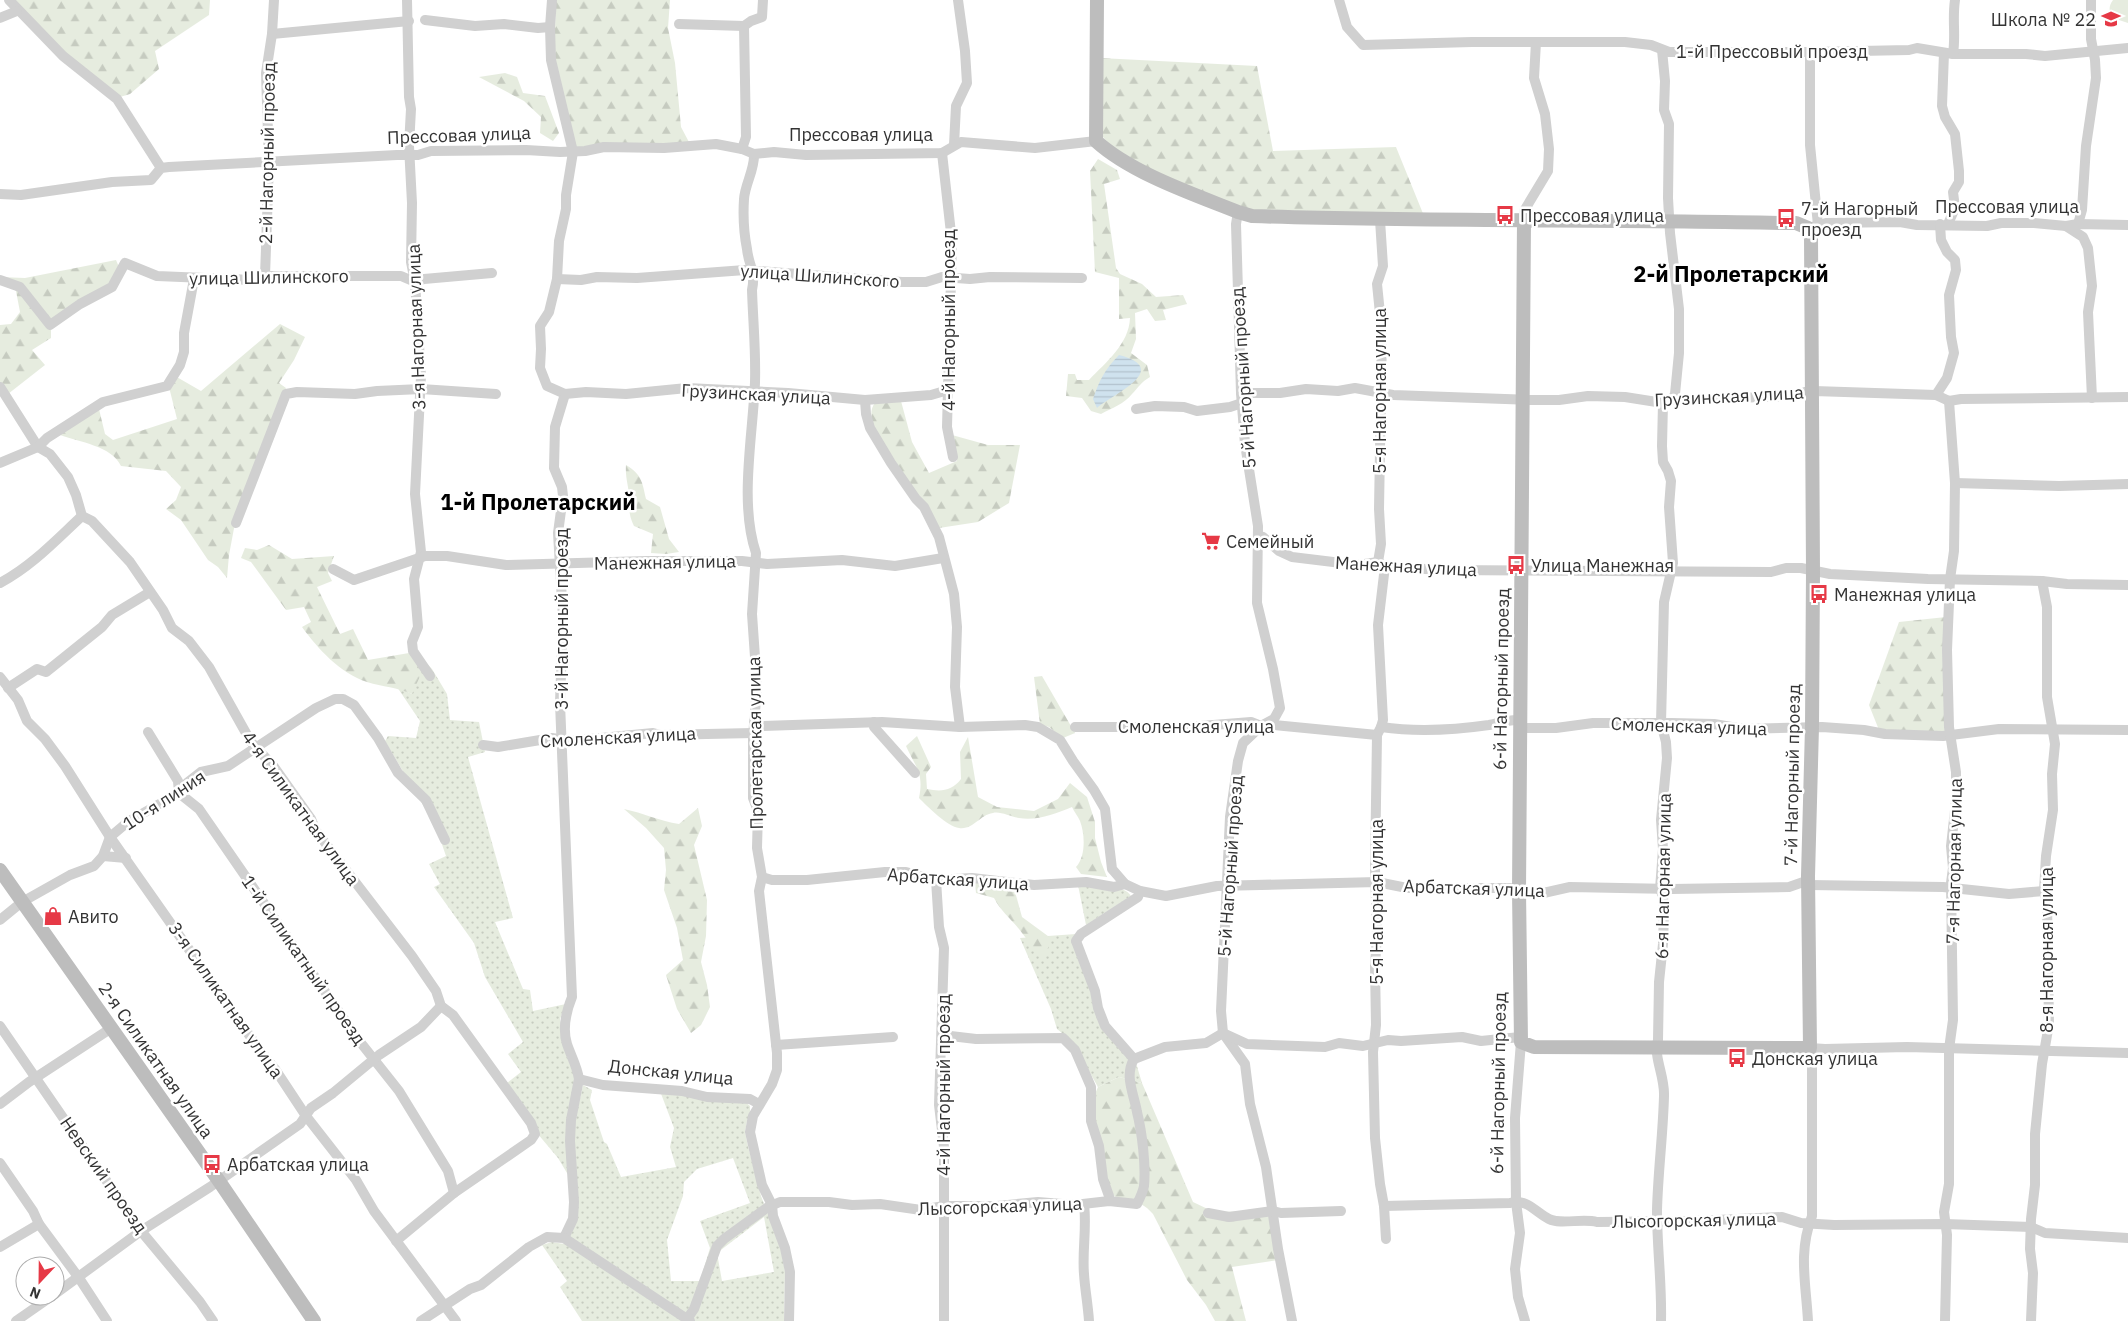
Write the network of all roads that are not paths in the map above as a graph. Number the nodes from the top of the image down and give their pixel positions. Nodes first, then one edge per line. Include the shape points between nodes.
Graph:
1 (9, 0) edge
2 (274, 0) edge
3 (407, 0) edge
4 (552, 0) edge
5 (763, 0) edge
6 (958, 0) edge
7 (1097, 0) edge
8 (1339, 0) edge
9 (1955, 0) edge
10 (2091, 0) edge
11 (17, 11) junction
12 (0, 18) edge
13 (425, 20) dead end
14 (408, 21) junction
15 (679, 24) dead end
16 (744, 26) junction
17 (550, 27) junction
18 (272, 34) junction
19 (1536, 42) junction
20 (2128, 48) edge
21 (1662, 50) junction
22 (2094, 50) junction
23 (1810, 52) junction
24 (1949, 53) junction
25 (1096, 141) junction
26 (954, 145) junction
27 (742, 149) junction
28 (573, 152) junction
29 (942, 153) junction
30 (754, 154) junction
31 (409, 156) junction
32 (269, 163) junction
33 (161, 168) junction
34 (0, 194) edge
35 (1238, 212) junction
36 (1380, 220) junction
37 (1669, 220) junction
38 (1524, 221) junction
39 (1944, 224) junction
40 (2078, 224) junction
41 (2128, 225) edge
42 (2066, 226) junction
43 (1813, 227) junction
44 (754, 271) junction
45 (492, 273) dead end
46 (265, 276) junction
47 (950, 277) junction
48 (1082, 278) dead end
49 (194, 279) junction
50 (557, 279) junction
51 (0, 280) edge
52 (415, 282) junction
53 (0, 387) edge
54 (421, 389) junction
55 (948, 390) junction
56 (1814, 391) junction
57 (754, 392) junction
58 (1380, 392) junction
59 (496, 394) dead end
60 (564, 394) junction
61 (1936, 395) junction
62 (2128, 397) edge
63 (1241, 398) junction
64 (2092, 398) junction
65 (1522, 399) junction
66 (865, 400) junction
67 (1949, 400) junction
68 (1667, 402) junction
69 (1136, 409) dead end
70 (38, 447) junction
71 (953, 457) dead end
72 (0, 463) edge
73 (1955, 483) junction
74 (2128, 484) edge
75 (82, 516) junction
76 (236, 523) dead end
77 (1258, 536) junction
78 (420, 558) junction
79 (943, 558) junction
80 (757, 562) junction
81 (560, 564) junction
82 (1382, 564) junction
83 (333, 569) dead end
84 (1813, 571) junction
85 (1521, 572) junction
86 (1671, 572) junction
87 (1950, 579) junction
88 (2042, 581) junction
89 (0, 583) edge
90 (2128, 585) edge
91 (150, 592) junction
92 (430, 676) dead end
93 (0, 677) edge
94 (8, 688) junction
95 (874, 722) junction
96 (1661, 723) junction
97 (1519, 724) junction
98 (1261, 726) junction
99 (960, 727) junction
100 (1075, 727) dead end
101 (1812, 727) junction
102 (753, 728) junction
103 (2053, 729) junction
104 (2128, 730) edge
105 (1379, 731) junction
106 (148, 732) dead end
107 (1950, 736) junction
108 (562, 740) junction
109 (483, 745) dead end
110 (256, 748) junction
111 (915, 773) dead end
112 (179, 793) junction
113 (110, 837) junction
114 (445, 840) dead end
115 (103, 856) junction
116 (126, 858) junction
117 (0, 870) edge
118 (762, 878) junction
119 (936, 880) junction
120 (1377, 882) junction
121 (1809, 883) junction
122 (1125, 884) junction
123 (1226, 887) junction
124 (1951, 888) junction
125 (1660, 889) junction
126 (1519, 891) junction
127 (2044, 891) junction
128 (1140, 892) junction
129 (22, 902) junction
130 (0, 920) edge
131 (441, 1006) junction
132 (0, 1026) edge
133 (110, 1029) junction
134 (1223, 1032) junction
135 (942, 1035) junction
136 (893, 1037) dead end
137 (1520, 1040) junction
138 (1375, 1044) junction
139 (776, 1045) junction
140 (1656, 1048) junction
141 (1810, 1048) junction
142 (1948, 1049) junction
143 (2044, 1052) junction
144 (2128, 1053) edge
145 (1134, 1059) junction
146 (374, 1060) junction
147 (35, 1078) junction
148 (579, 1079) junction
149 (0, 1104) edge
150 (759, 1104) junction
151 (306, 1116) junction
152 (0, 1163) edge
153 (219, 1181) junction
154 (454, 1193) junction
155 (1109, 1201) junction
156 (1516, 1202) junction
157 (1084, 1204) junction
158 (772, 1205) junction
159 (944, 1206) junction
160 (1384, 1206) junction
161 (1273, 1211) junction
162 (1341, 1211) dead end
163 (1208, 1213) dead end
164 (1657, 1221) junction
165 (39, 1224) junction
166 (1809, 1224) junction
167 (1945, 1224) junction
168 (2031, 1227) junction
169 (141, 1231) junction
170 (564, 1238) junction
171 (1386, 1238) dead end
172 (2128, 1238) edge
173 (396, 1241) junction
174 (0, 1247) edge
175 (79, 1278) junction
176 (65, 1288) edge
177 (38, 1306) edge
178 (445, 1306) junction
179 (688, 1320) edge
180 (16, 1321) edge
181 (107, 1321) edge
182 (213, 1321) edge
183 (314, 1321) edge
184 (421, 1321) edge
185 (456, 1321) edge
186 (789, 1321) edge
187 (944, 1321) edge
188 (1090, 1321) edge
189 (1292, 1321) edge
190 (1525, 1321) edge
191 (1661, 1321) edge
192 (1808, 1321) edge
193 (1945, 1321) edge
194 (2031, 1321) edge

1 - 11 street
2 - 18 street, 2-й Нагорный проезд
3 - 14 street, 3-я Нагорная улица
4 - 17 street
5 - 16 street via 762,17
6 - 26 street via 966,87 956,106
7 - 25 street
8 - 19 street, 1-й Прессовый проезд via 1347,27 1363,45
9 - 24 street via 1952,20 1956,32
10 - 22 street
11 - 12 street
11 - 33 street via 63,56 117,99
13 - 17 street via 475,26
14 - 18 street
14 - 31 street, 3-я Нагорная улица
15 - 16 street
16 - 27 street via 746,137
17 - 28 street via 551,60
18 - 32 street, 2-й Нагорный проезд via 266,73
19 - 21 street, 1-й Прессовый проезд via 1624,42
19 - 38 street, 6-й Нагорный проезд via 1534,78 1545,114 1548,171 1524,211
20 - 22 street, 1-й Прессовый проезд
21 - 23 street, 1-й Прессовый проезд
21 - 37 street, 6-я Нагорная улица via 1664,110 1669,124
22 - 24 street, 1-й Прессовый проезд via 2044,56
22 - 40 street via 2096,78
23 - 24 street, 1-й Прессовый проезд via 1917,48
23 - 43 street, 7-й Нагорный проезд
24 - 39 street via 1942,106 1955,134 1959,171 1953,192 1955,208
25 - 26 street, Прессовая улица via 1035,148 960,142
25 - 35 street, Прессовая улица via 1144,172
26 - 29 street, Прессовая улица
27 - 28 street, Прессовая улица via 716,144 664,148 604,147
27 - 30 street, Прессовая улица
28 - 31 street, Прессовая улица via 431,151
28 - 50 street via 559,241
29 - 30 street, Прессовая улица
29 - 47 street, 4-й Нагорный проезд via 952,242
30 - 44 street, Пролетарская улица via 744,199 747,250
31 - 32 street, Прессовая улица
31 - 52 street, 3-я Нагорная улица via 411,262
32 - 33 street, Прессовая улица
32 - 46 street, 2-й Нагорный проезд
33 - 34 street via 151,180 21,195
35 - 36 street, Прессовая улица via 1252,216
35 - 63 street, 5-й Нагорный проезд
36 - 38 street, Прессовая улица
36 - 58 street, 5-я Нагорная улица via 1383,266 1378,284 1382,333
37 - 38 street, Прессовая улица
37 - 43 street, Прессовая улица via 1796,223
37 - 68 street, 6-я Нагорная улица via 1679,309 1679,353 1675,394
38 - 65 street, 6-й Нагорный проезд
39 - 42 street, Прессовая улица via 1987,226 2034,222
39 - 43 street, Прессовая улица via 1826,223
39 - 61 street via 1941,240 1955,260 1956,270 1950,295 1954,353 1947,378
40 - 41 street, Прессовая улица
40 - 42 street, Прессовая улица
42 - 64 street via 2083,237 2088,248 2092,286 2088,312
43 - 56 street, 7-й Нагорный проезд
44 - 47 street, улица Шилинского via 902,282
44 - 50 street, улица Шилинского
44 - 57 street, Пролетарская улица
45 - 52 street, улица Шилинского
46 - 49 street, улица Шилинского via 253,280
46 - 52 street, улица Шилинского via 402,276
47 - 48 street, улица Шилинского
47 - 55 street, 4-й Нагорный проезд
49 - 51 street, улица Шилинского via 157,276 125,264 112,287 50,324 20,286
49 - 70 street via 184,332 184,352 180,365 166,386 103,402
50 - 60 street via 549,312 540,326 540,368 546,386
52 - 54 street, 3-я Нагорная улица
53 - 70 street
54 - 59 street
54 - 76 street via 355,394 286,394
54 - 78 street, 3-я Нагорная улица via 415,487
55 - 66 street, Грузинская улица via 931,395
55 - 71 street, 4-й Нагорный проезд via 947,427
56 - 61 street, Грузинская улица
56 - 68 street, Грузинская улица via 1796,396
56 - 84 street, 7-й Нагорный проезд
57 - 60 street, Грузинская улица via 687,388 626,394
57 - 66 street, Грузинская улица
57 - 80 street, Пролетарская улица via 748,499
58 - 63 street, Грузинская улица via 1355,388 1338,391 1306,389
58 - 65 street, Грузинская улица
58 - 82 street, 5-я Нагорная улица
60 - 81 street, 3-й Нагорный проезд via 555,427 554,468 563,496 558,533
61 - 67 street, Грузинская улица
62 - 64 street, Грузинская улица
63 - 69 street, Грузинская улица via 1230,407 1197,411 1155,406
63 - 77 street, 5-й Нагорный проезд
64 - 67 street, Грузинская улица
65 - 68 street, Грузинская улица via 1559,400 1588,396
65 - 85 street, 6-й Нагорный проезд
66 - 79 street via 870,428 928,513 939,537
67 - 73 street, 7-я Нагорная улица
68 - 86 street, 6-я Нагорная улица via 1663,462 1671,481
70 - 72 street
70 - 75 street via 50,454 68,477
73 - 74 street
73 - 87 street, 7-я Нагорная улица via 1954,551
75 - 89 street via 52,546
75 - 91 street, 4-я Силикатная улица via 92,521 130,562
77 - 82 street, Манежная улица via 1292,557 1358,565
77 - 98 street, 5-й Нагорный проезд via 1257,603 1280,708 1274,719
78 - 81 street, Манежная улица via 447,556 506,565
78 - 83 street, Манежная улица via 354,580
78 - 92 street, 3-я Нагорная улица via 414,580 418,628 412,642 413,651
79 - 80 street, Манежная улица via 895,566 842,560
79 - 99 street via 954,594 957,627 955,686
80 - 81 street, Манежная улица
80 - 102 street, Пролетарская улица via 752,614 756,686
81 - 108 street, 3-й Нагорный проезд via 564,617 560,703
82 - 85 street, Манежная улица via 1439,570
82 - 105 street, 5-я Нагорная улица via 1378,625 1382,680
84 - 86 street, Манежная улица via 1786,568 1772,572
84 - 87 street, Манежная улица
84 - 101 street, 7-й Нагорный проезд
85 - 86 street, Манежная улица
85 - 97 street, 6-й Нагорный проезд
86 - 96 street, 6-я Нагорная улица via 1664,602
87 - 88 street, Манежная улица
87 - 107 street, 7-я Нагорная улица via 1947,650
88 - 90 street, Манежная улица
88 - 103 street, 8-я Нагорная улица via 2047,607 2047,697
91 - 94 street via 112,615 102,628 46,672 37,669
91 - 110 street, 4-я Силикатная улица via 172,628 189,641 209,667
93 - 94 street, 3-я Силикатная улица
94 - 113 street, 3-я Силикатная улица via 18,700 27,721 65,766
95 - 99 street, Смоленская улица
95 - 102 street, Смоленская улица
95 - 111 street via 874,727
96 - 97 street, Смоленская улица via 1593,723 1556,728
96 - 101 street, Смоленская улица via 1714,724 1743,729
96 - 125 street, 6-я Нагорная улица via 1667,758 1661,820
97 - 105 street, Смоленская улица via 1512,720 1490,725
97 - 126 street, 6-й Нагорный проезд
98 - 100 street, Смоленская улица via 1251,722 1188,727
98 - 105 street, Смоленская улица
98 - 123 street, 5-й Нагорный проезд via 1243,743 1238,761 1232,794
99 - 122 street, Смоленская улица via 1025,725 1038,727 1060,740 1105,809 1112,869
101 - 107 street, Смоленская улица
101 - 121 street, 7-й Нагорный проезд
102 - 108 street, Смоленская улица
102 - 118 street, Пролетарская улица via 753,798 758,811
103 - 104 street, Смоленская улица
103 - 107 street, Смоленская улица via 1999,729
103 - 127 street, 8-я Нагорная улица via 2053,810
105 - 120 street, 5-я Нагорная улица
106 - 112 street via 178,781
107 - 124 street, 7-я Нагорная улица via 1956,772
108 - 109 street, Смоленская улица via 552,738 498,747
108 - 148 street, 3-й Нагорный проезд via 572,997 564,1019 566,1042
110 - 112 street, 10-я линия via 228,766 201,772
110 - 114 street, 10-я линия via 316,708 335,699 343,699 354,705 398,773 426,800
110 - 131 street, 4-я Силикатная улица via 274,767 316,831 412,956 436,991
112 - 113 street, 10-я линия via 129,821
112 - 146 street, 1-й Силикатный проезд via 199,809
113 - 115 street, 10-я линия
113 - 116 street, 3-я Силикатная улица
115 - 116 street
115 - 129 street via 94,866 70,875
116 - 151 street, 3-я Силикатная улица
117 - 129 street, 2-я Силикатная улица
118 - 119 street, Арбатская улица via 807,880 906,872
118 - 139 street, Пролетарская улица via 759,891
119 - 122 street, Арбатская улица via 972,878 1034,885 1086,882 1114,887
119 - 135 street, 4-й Нагорный проезд via 939,927 944,948
120 - 123 street, Арбатская улица
120 - 126 street, Арбатская улица via 1407,888 1496,887
120 - 138 street, 5-я Нагорная улица
121 - 124 street, Арбатская улица
121 - 125 street, Арбатская улица via 1803,880 1789,887
121 - 141 street, 7-й Нагорный проезд
122 - 128 street, Арбатская улица
123 - 128 street, Арбатская улица via 1166,896
123 - 134 street, 5-й Нагорный проезд
124 - 127 street, Арбатская улица via 2009,894
124 - 142 street, 7-я Нагорная улица via 1953,1020
125 - 126 street, Арбатская улица via 1570,887 1538,894
125 - 140 street, 6-я Нагорная улица via 1664,936
126 - 137 street, 6-й Нагорный проезд
127 - 143 street, 8-я Нагорная улица via 2047,902 2050,1024
128 - 145 street via 1081,934 1076,942 1105,1026
129 - 130 street
129 - 133 street, 2-я Силикатная улица
131 - 146 street via 421,1027
131 - 154 street, 4-я Силикатная улица via 453,1015 498,1076 531,1123 535,1134
132 - 147 street, Невский проезд
133 - 147 street
133 - 153 street, 2-я Силикатная улица
134 - 138 street via 1247,1044 1325,1047 1340,1043
134 - 145 street via 1206,1043 1165,1048
134 - 161 street via 1245,1064 1250,1104
135 - 155 street via 976,1039 1063,1038 1075,1050 1091,1088 1091,1121
135 - 159 street, 4-й Нагорный проезд via 939,1105 944,1148
136 - 139 street
137 - 138 street via 1481,1041 1462,1037 1388,1040
137 - 140 street via 1534,1047
137 - 156 street, 6-й Нагорный проезд via 1515,1118
138 - 160 street, 5-я Нагорная улица via 1375,1138
139 - 150 street, Пролетарская улица via 777,1070
140 - 141 street
140 - 164 street, 6-я Нагорная улица via 1665,1094
141 - 142 street
141 - 166 street, 7-й Нагорный проезд via 1812,1216
142 - 143 street
142 - 167 street, 7-я Нагорная улица via 1949,1184
143 - 144 street
143 - 168 street, 8-я Нагорная улица via 2035,1134 2036,1185
145 - 155 street, Лысогорская улица via 1129,1080 1138,1113 1144,1187 1137,1204
146 - 151 street via 311,1108
146 - 154 street, 1-й Силикатный проезд via 399,1091 424,1131 448,1171
147 - 149 street
147 - 169 street, Невский проезд
148 - 150 street, Донская улица via 603,1085 682,1091 707,1097 750,1098
148 - 170 street via 571,1120 573,1218
150 - 158 street, Пролетарская улица via 750,1132 762,1185
151 - 153 street via 300,1124
151 - 173 street, 3-я Силикатная улица via 356,1180
152 - 165 street
153 - 169 street
153 - 183 street, 2-я Силикатная улица
154 - 173 street
155 - 157 street, Лысогорская улица
156 - 160 street, Лысогорская улица
156 - 164 street, Лысогорская улица via 1526,1203 1550,1220
156 - 190 street, 6-й Нагорный проезд via 1520,1223 1516,1284
157 - 159 street, Лысогорская улица via 1038,1202
157 - 188 street via 1084,1275
158 - 159 street, Лысогорская улица via 780,1202 829,1202 921,1210
158 - 179 street, Лысогорская улица via 717,1246
158 - 186 street, Пролетарская улица via 790,1272
159 - 187 street, 4-й Нагорный проезд
160 - 171 street, 5-я Нагорная улица
161 - 162 street via 1281,1214
161 - 163 street via 1229,1217
161 - 189 street
164 - 166 street, Лысогорская улица via 1782,1217
164 - 191 street, 6-я Нагорная улица
165 - 174 street
165 - 175 street
166 - 167 street, Лысогорская улица
166 - 192 street, 7-й Нагорный проезд via 1803,1255
167 - 168 street, Лысогорская улица
167 - 193 street, 7-я Нагорная улица via 1948,1235
168 - 172 street, Лысогорская улица via 2045,1232
168 - 194 street, 8-я Нагорная улица
169 - 175 street
169 - 182 street, Невский проезд
170 - 178 street via 547,1237 529,1247 481,1284
170 - 179 street
173 - 178 street, 3-я Силикатная улица
175 - 176 street
175 - 181 street
177 - 180 street
178 - 184 street
178 - 185 street, 3-я Силикатная улица

